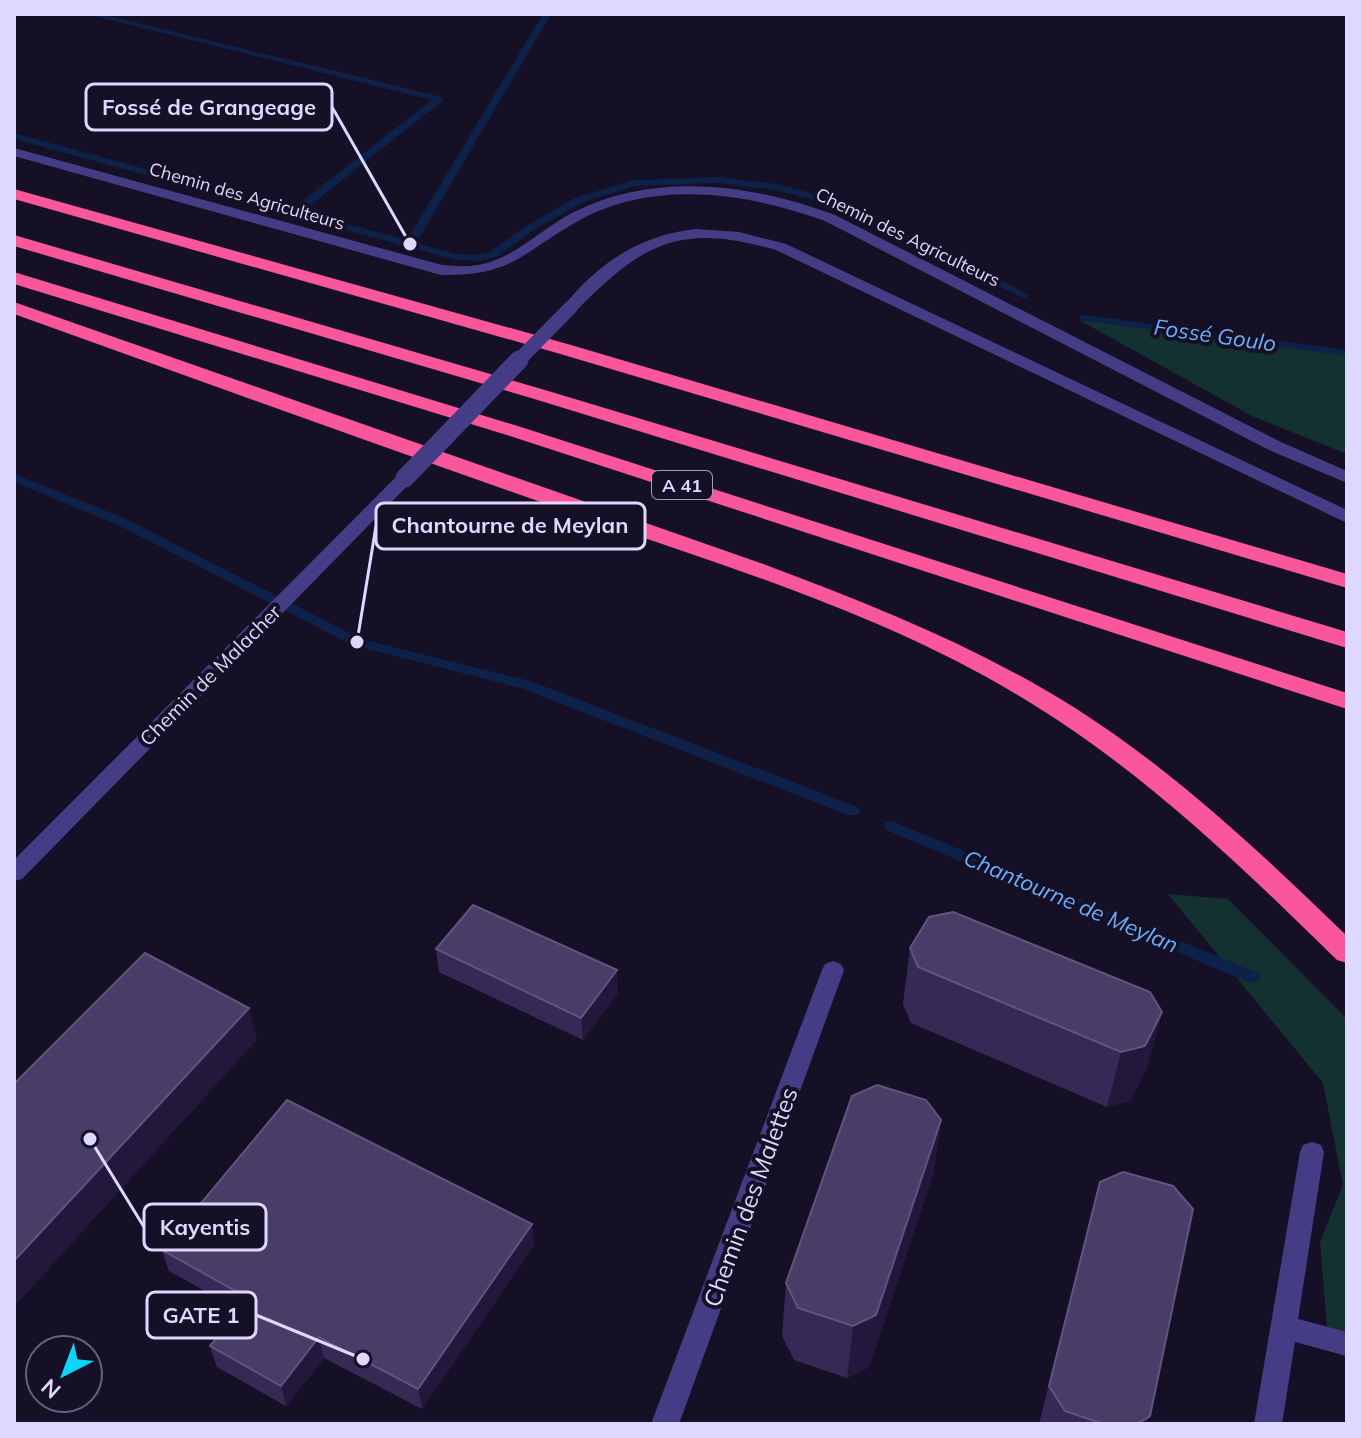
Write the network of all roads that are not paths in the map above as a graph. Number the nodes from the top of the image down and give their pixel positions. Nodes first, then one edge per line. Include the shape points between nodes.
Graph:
1 (14, 152) edge
2 (14, 194) edge
3 (14, 240) edge
4 (14, 278) edge
5 (14, 308) edge
6 (1347, 478) edge
7 (1347, 517) edge
8 (1347, 581) edge
9 (1347, 640) edge
10 (1347, 701) edge
11 (14, 873) edge
12 (1347, 953) edge
13 (833, 970) dead end
14 (1312, 1152) dead end
15 (1284, 1327) junction
16 (1347, 1344) edge
17 (665, 1424) edge
18 (1268, 1424) edge

1 - 6 street, Chemin des Agriculteurs via 441,270 481,270 503,262 559,226 629,198 706,191 780,200 830,218
2 - 8 highway via 564,349
3 - 9 highway, A 41
4 - 10 highway, A 41 via 517,432
5 - 12 highway via 777,577 942,648 1040,698 1117,749 1249,859
7 - 11 street, Chemin de Malacher, bridge via 781,247 701,232 645,247 617,261
13 - 17 street, Chemin des Malettes
14 - 15 street
15 - 16 street
15 - 18 street

